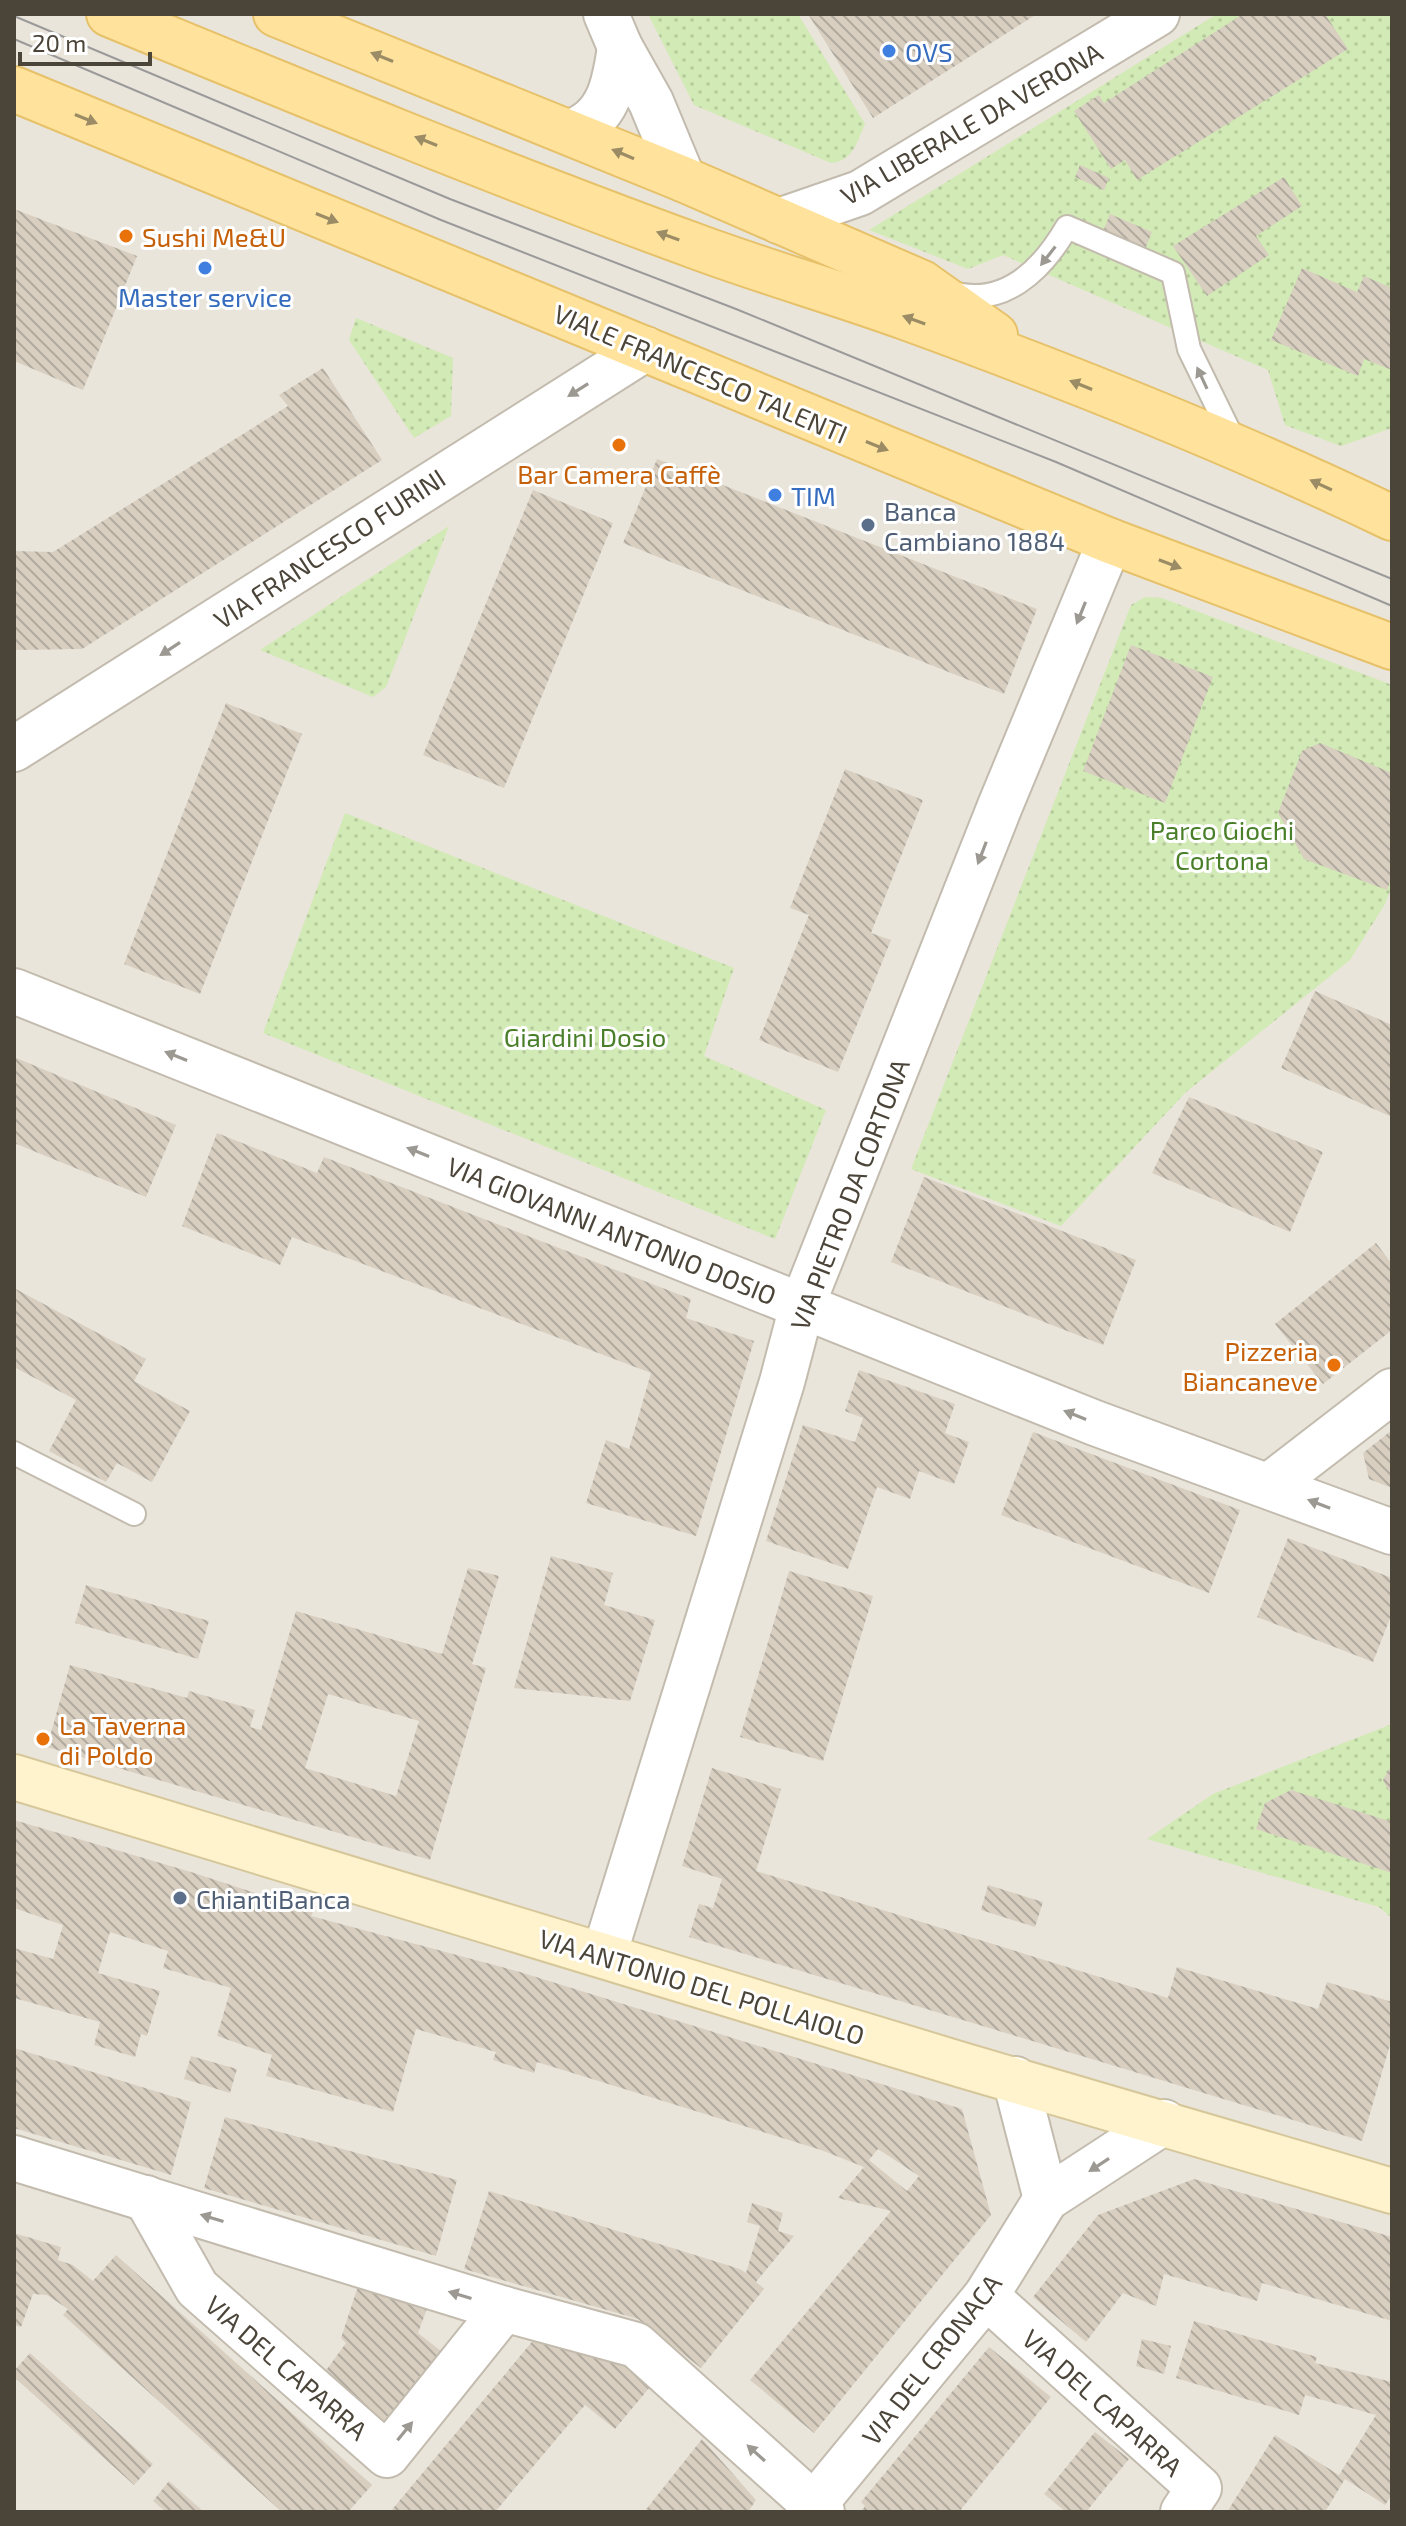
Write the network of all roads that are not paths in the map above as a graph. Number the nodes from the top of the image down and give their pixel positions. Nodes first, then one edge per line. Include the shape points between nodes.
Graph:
1 (109, 14) edge
2 (276, 14) edge
3 (1157, 14) edge
4 (613, 30) edge
5 (14, 89) edge
6 (570, 132) junction
7 (683, 179) junction
8 (779, 221) junction
9 (922, 283) junction
10 (645, 349) junction
11 (1039, 368) junction
12 (1237, 447) junction
13 (1390, 512) edge
14 (1110, 541) junction
15 (1392, 647) edge
16 (14, 749) edge
17 (14, 991) edge
18 (802, 1306) junction
19 (1392, 1391) edge
20 (14, 1453) edge
21 (1270, 1485) junction
22 (134, 1514) dead end
23 (1392, 1532) edge
24 (14, 1777) edge
25 (604, 1955) junction
26 (1015, 2079) junction
27 (1164, 2122) junction
28 (14, 2158) edge
29 (1392, 2191) edge
30 (146, 2198) junction
31 (1046, 2199) junction
32 (986, 2296) junction
33 (504, 2309) junction
34 (815, 2510) edge
35 (1183, 2512) edge

11 -> 1 main road via 617,217
6 -> 2 main road
3 - 8 street, VIA LIBERALE DA VERONA via 860,193
4 - 6 street via 610,97 593,120
4 - 7 street
5 -> 10 main road, VIALE FRANCESCO TALENTI
7 -> 6 main road
7 - 8 main road
8 - 9 main road
9 - 11 main road
12 -> 9 lane via 1189,349 1173,273 1067,227 1035,271 1002,291 969,297
10 -> 14 main road, VIALE FRANCESCO TALENTI
10 -> 16 street, VIA FRANCESCO FURINI
12 -> 11 main road
13 -> 12 main road
14 -> 15 main road, VIALE FRANCESCO TALENTI
14 -> 18 street, VIA PIETRO DA CORTONA
18 -> 17 street, VIA GIOVANNI ANTONIO DOSIO
21 -> 18 street, VIA GIOVANNI ANTONIO DOSIO via 1095,1423
18 - 25 street, VIA PIETRO DA CORTONA
19 - 21 street
20 - 22 lane
23 -> 21 street, VIA GIOVANNI ANTONIO DOSIO
24 - 25 street, VIA ANTONIO DEL POLLAIOLO
25 - 26 street, VIA ANTONIO DEL POLLAIOLO
26 - 27 street, VIA ANTONIO DEL POLLAIOLO
26 - 31 street
27 - 29 street, VIA ANTONIO DEL POLLAIOLO
27 -> 31 street, VIA DEL CRONACA
28 - 30 street
33 -> 30 street
30 -> 33 street, VIA DEL CAPARRA via 197,2288 387,2455
31 - 32 street, VIA DEL CRONACA
32 - 34 street, VIA DEL CRONACA
32 - 35 street, VIA DEL CAPARRA via 1199,2488
34 -> 33 street via 636,2345

